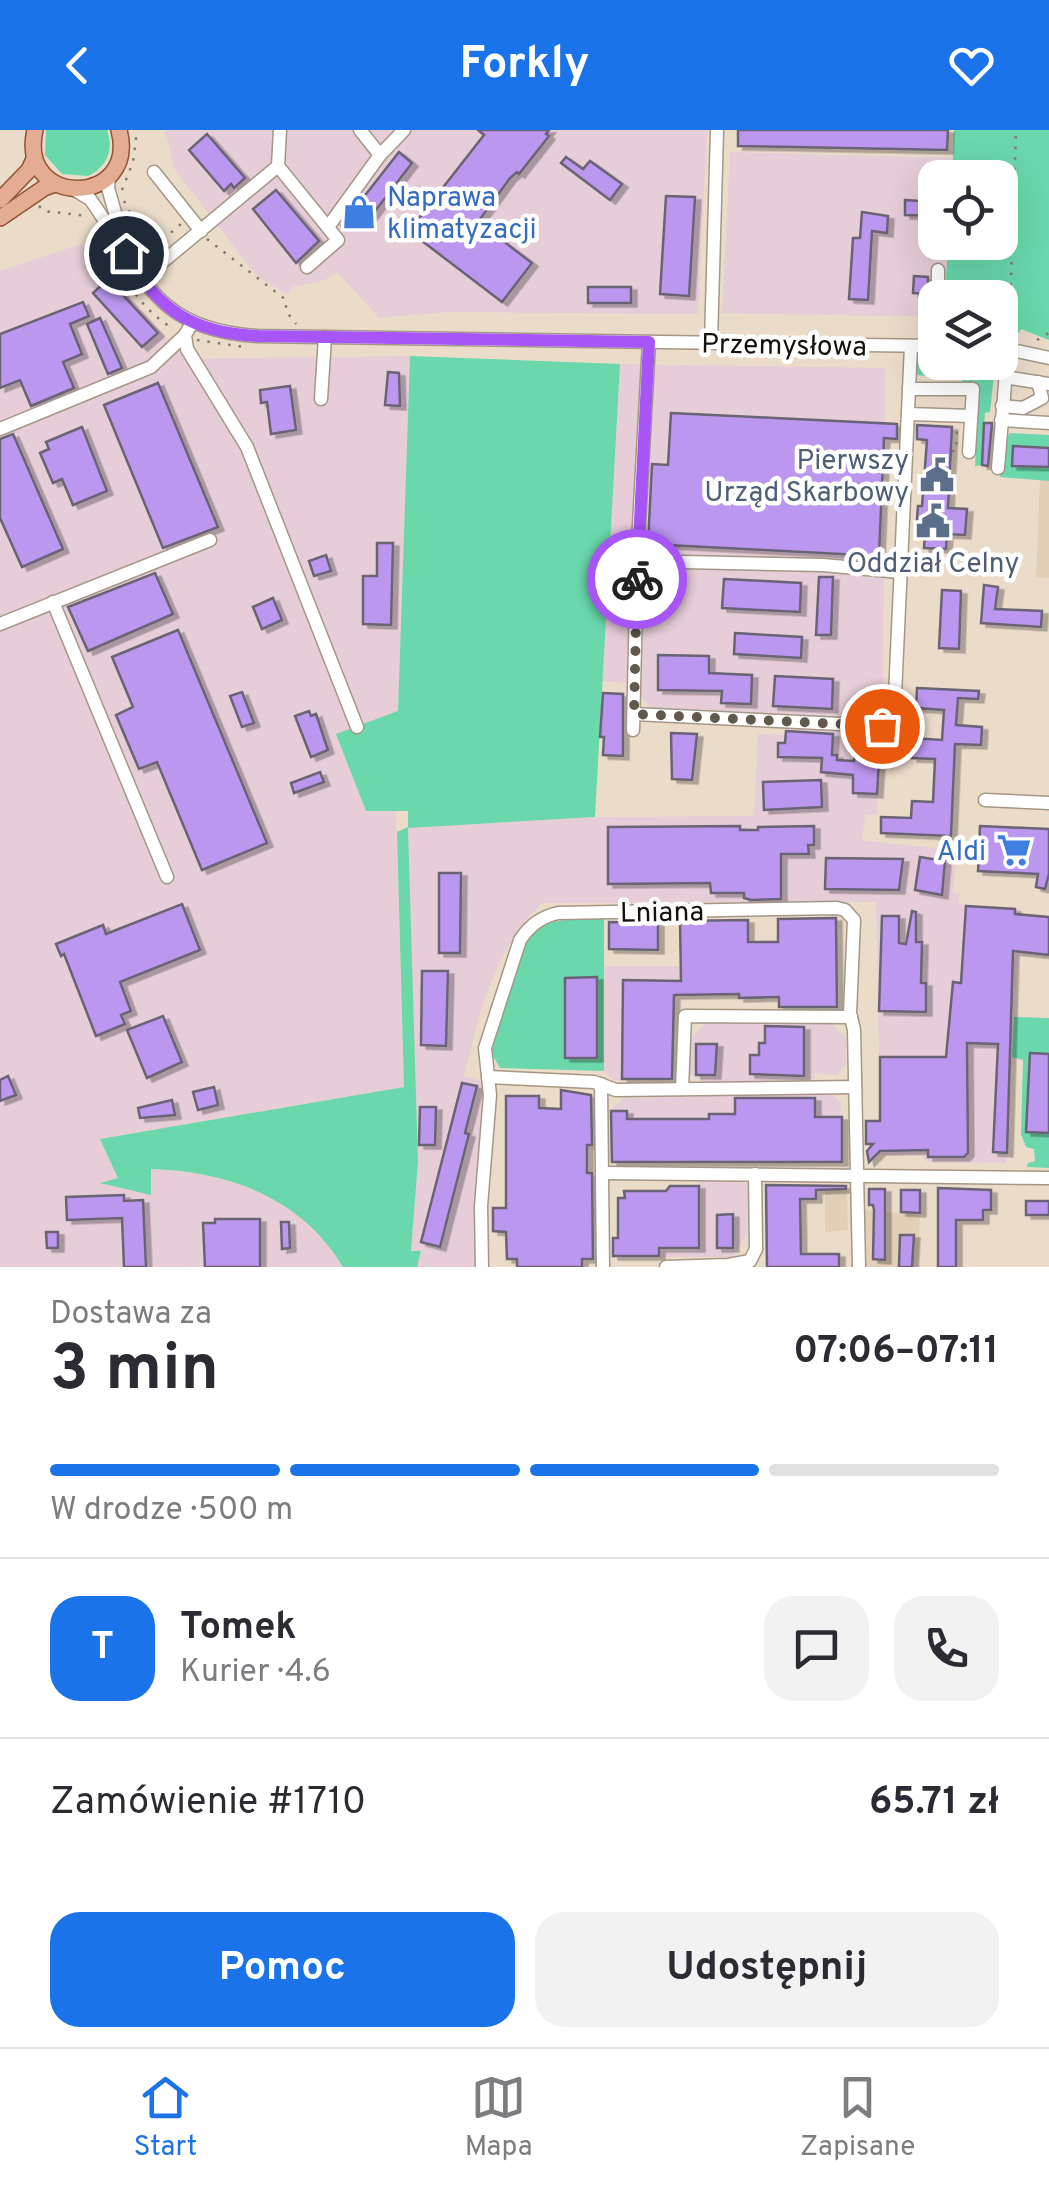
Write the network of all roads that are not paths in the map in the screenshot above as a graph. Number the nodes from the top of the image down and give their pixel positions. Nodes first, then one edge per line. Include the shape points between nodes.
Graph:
1 (35, 130) edge
2 (120, 130) edge
3 (280, 130) edge
4 (360, 130) edge
5 (404, 130) edge
6 (717, 130) edge
7 (380, 156) junction
8 (34, 158) junction
9 (278, 166) junction
10 (154, 172) dead end
11 (109, 177) junction
12 (55, 184) junction
13 (75, 190) junction
14 (0, 200) edge
15 (0, 218) edge
16 (328, 227) junction
17 (201, 231) junction
18 (126, 253) junction
19 (306, 267) dead end
20 (938, 270) dead end
21 (142, 279) junction
22 (938, 280) edge
23 (188, 329) junction
24 (325, 337) junction
25 (649, 342) junction
26 (711, 342) junction
27 (912, 346) junction
28 (918, 346) edge
29 (1018, 349) edge
30 (1049, 358) edge
31 (1004, 380) edge
32 (1034, 382) edge
33 (910, 388) junction
34 (321, 398) dead end
35 (1034, 404) edge
36 (1002, 413) junction
37 (910, 414) junction
38 (971, 416) junction
39 (1049, 423) edge
40 (0, 430) edge
41 (969, 452) dead end
42 (998, 468) dead end
43 (210, 540) dead end
44 (637, 561) junction
45 (900, 572) junction
46 (54, 602) junction
47 (0, 624) edge
48 (634, 714) junction
49 (357, 726) dead end
50 (634, 730) dead end
51 (985, 800) dead end
52 (1049, 803) edge
53 (167, 877) dead end
54 (851, 1017) junction
55 (488, 1077) junction
56 (601, 1084) junction
57 (855, 1087) junction
58 (682, 1089) junction
59 (603, 1173) junction
60 (755, 1174) junction
61 (857, 1174) junction
62 (1049, 1178) edge
63 (482, 1267) edge
64 (603, 1267) edge
65 (666, 1267) edge
66 (859, 1267) edge

1 - 8 main road
2 - 11 main road via 120,160
3 - 9 street
4 - 7 street
5 - 7 street
6 - 26 street
7 - 16 street
8 - 12 main road
8 - 14 main road
9 - 16 street
9 - 17 street
10 - 17 street
11 - 13 main road
11 - 18 street, Przemysłowa
12 - 13 main road
12 - 15 main road
13 - 18 street, Przemysłowa via 90,199
16 - 19 street via 338,240
17 - 21 street
18 - 21 street, Przemysłowa
20 - 22 street
21 - 23 street, Przemysłowa
23 - 24 street, Przemysłowa
23 - 40 street via 151,367
23 - 49 street via 188,349 246,447
24 - 25 street, Przemysłowa
24 - 34 street
25 - 26 street, Przemysłowa
25 - 44 street
26 - 27 street, Przemysłowa
27 - 28 street, Przemysłowa
27 - 33 street
29 - 30 street
31 - 36 street
32 - 35 street
33 - 37 street
33 - 38 street via 973,389
35 - 36 street
36 - 39 street
36 - 42 street
37 - 38 street
37 - 45 street
38 - 41 street
43 - 46 street
44 - 45 street
44 - 48 street
45 - 48 street via 894,717 882,726
46 - 47 street
46 - 53 street
48 - 50 street
51 - 52 street
54 - 55 street, Lniana via 854,920 846,910 558,913 535,922 520,940 488,1032
54 - 57 street, Lniana
54 - 58 street via 684,1016
55 - 56 street
55 - 63 street, Lniana
56 - 58 street via 616,1090
56 - 59 street
57 - 58 street
57 - 61 street, Lniana
59 - 60 street
59 - 64 street
60 - 61 street
60 - 65 street via 756,1249 750,1261
61 - 62 street
61 - 66 street, Lniana

